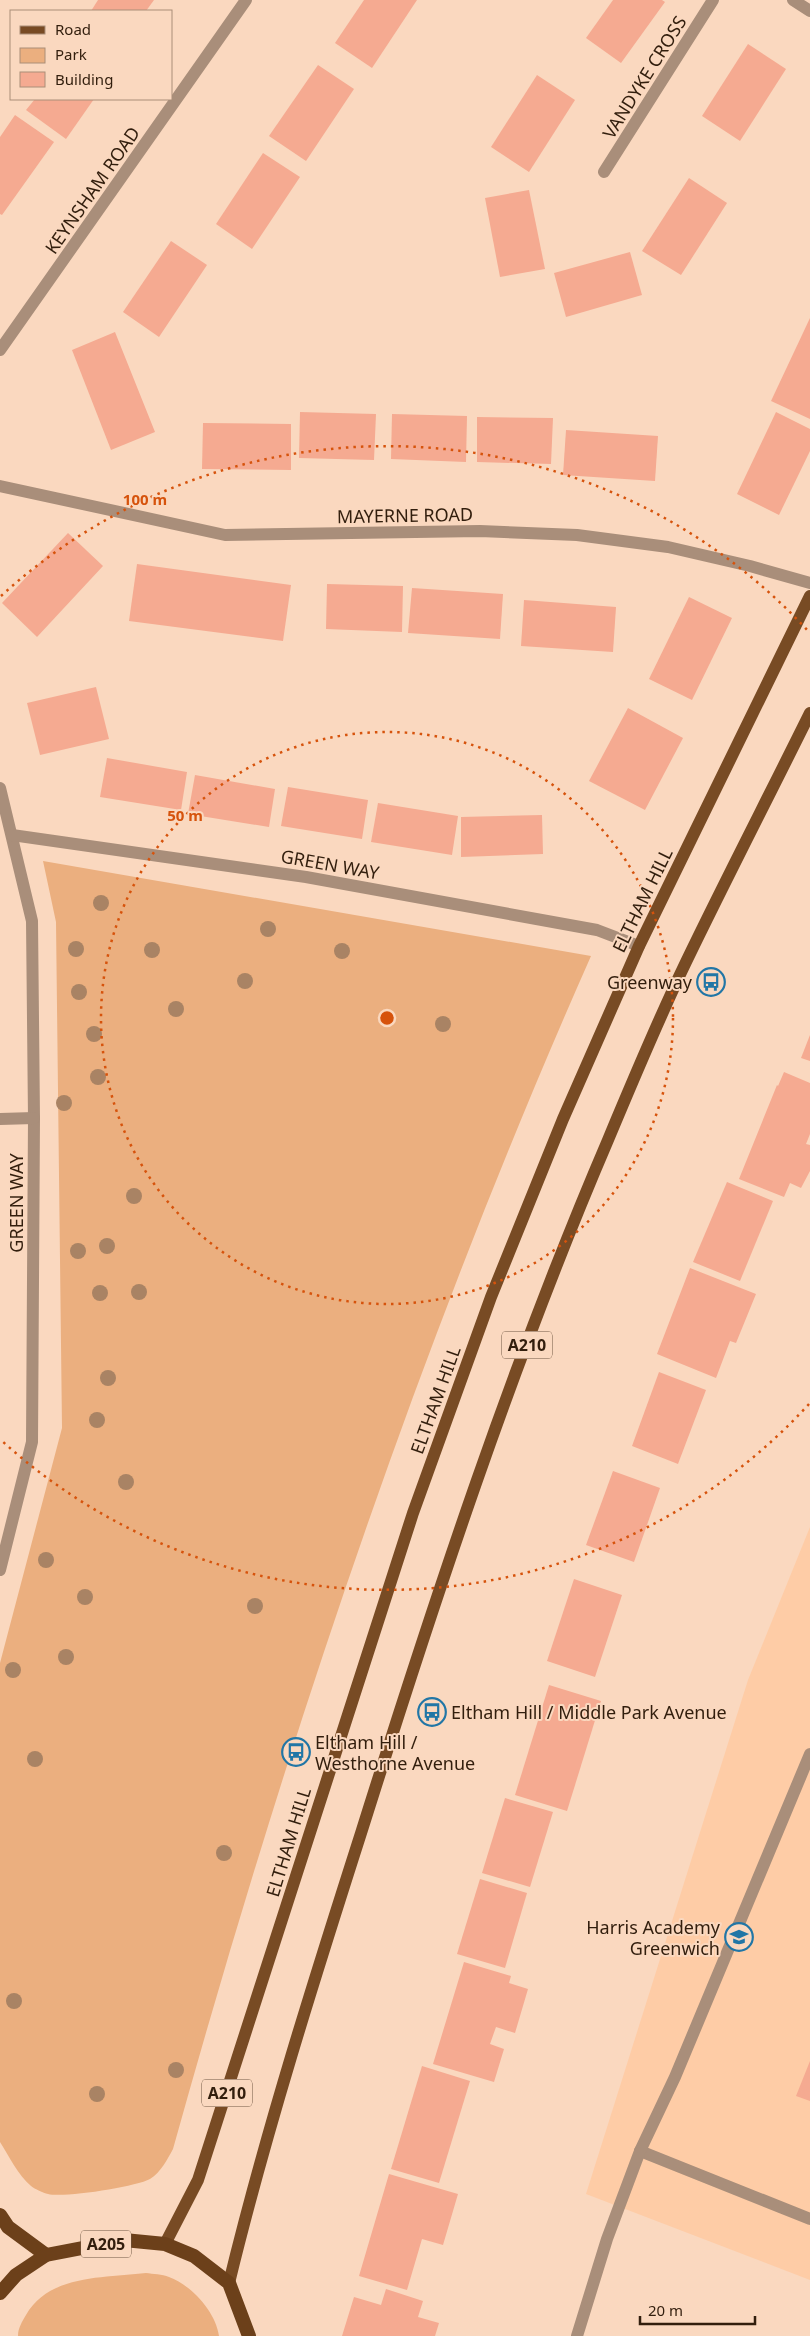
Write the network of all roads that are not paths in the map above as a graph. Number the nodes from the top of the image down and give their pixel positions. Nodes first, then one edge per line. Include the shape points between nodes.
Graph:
1 (246, 0) edge
2 (713, 0) edge
3 (793, 0) edge
4 (810, 11) edge
5 (604, 172) dead end
6 (0, 350) edge
7 (0, 486) edge
8 (810, 583) edge
9 (810, 596) edge
10 (810, 713) edge
11 (0, 788) edge
12 (12, 835) junction
13 (639, 946) junction
14 (0, 1118) edge
15 (34, 1118) junction
16 (0, 1570) edge
17 (810, 1754) edge
18 (640, 2151) junction
19 (0, 2215) edge
20 (810, 2219) edge
21 (165, 2244) junction
22 (46, 2255) junction
23 (229, 2283) junction
24 (0, 2293) edge
25 (249, 2336) edge
26 (577, 2336) edge

1 - 6 street, KEYNSHAM ROAD
2 - 5 street, VANDYKE CROSS
3 - 4 street
7 - 8 street, MAYERNE ROAD via 225,534 480,531 577,535 668,547
9 - 13 main road, ELTHAM HILL / A210
10 - 23 main road, A210 via 684,966 606,1142 540,1308 463,1522 387,1750 308,2001 244,2220
11 - 12 street, GREEN WAY
12 - 13 street, GREEN WAY via 306,877 598,930
12 - 15 street, GREEN WAY via 32,922
13 - 21 main road, ELTHAM HILL / A210 via 491,1297 413,1513 198,2180
14 - 15 street
15 - 16 street, GREEN WAY via 32,1442
17 - 18 street via 675,2077
18 - 20 street
18 - 26 street via 607,2239
19 - 22 highway via 8,2227
21 - 22 highway, A205 via 124,2240
21 - 23 highway, A205 via 194,2256
22 - 24 highway, A205 via 16,2275
23 - 25 highway

